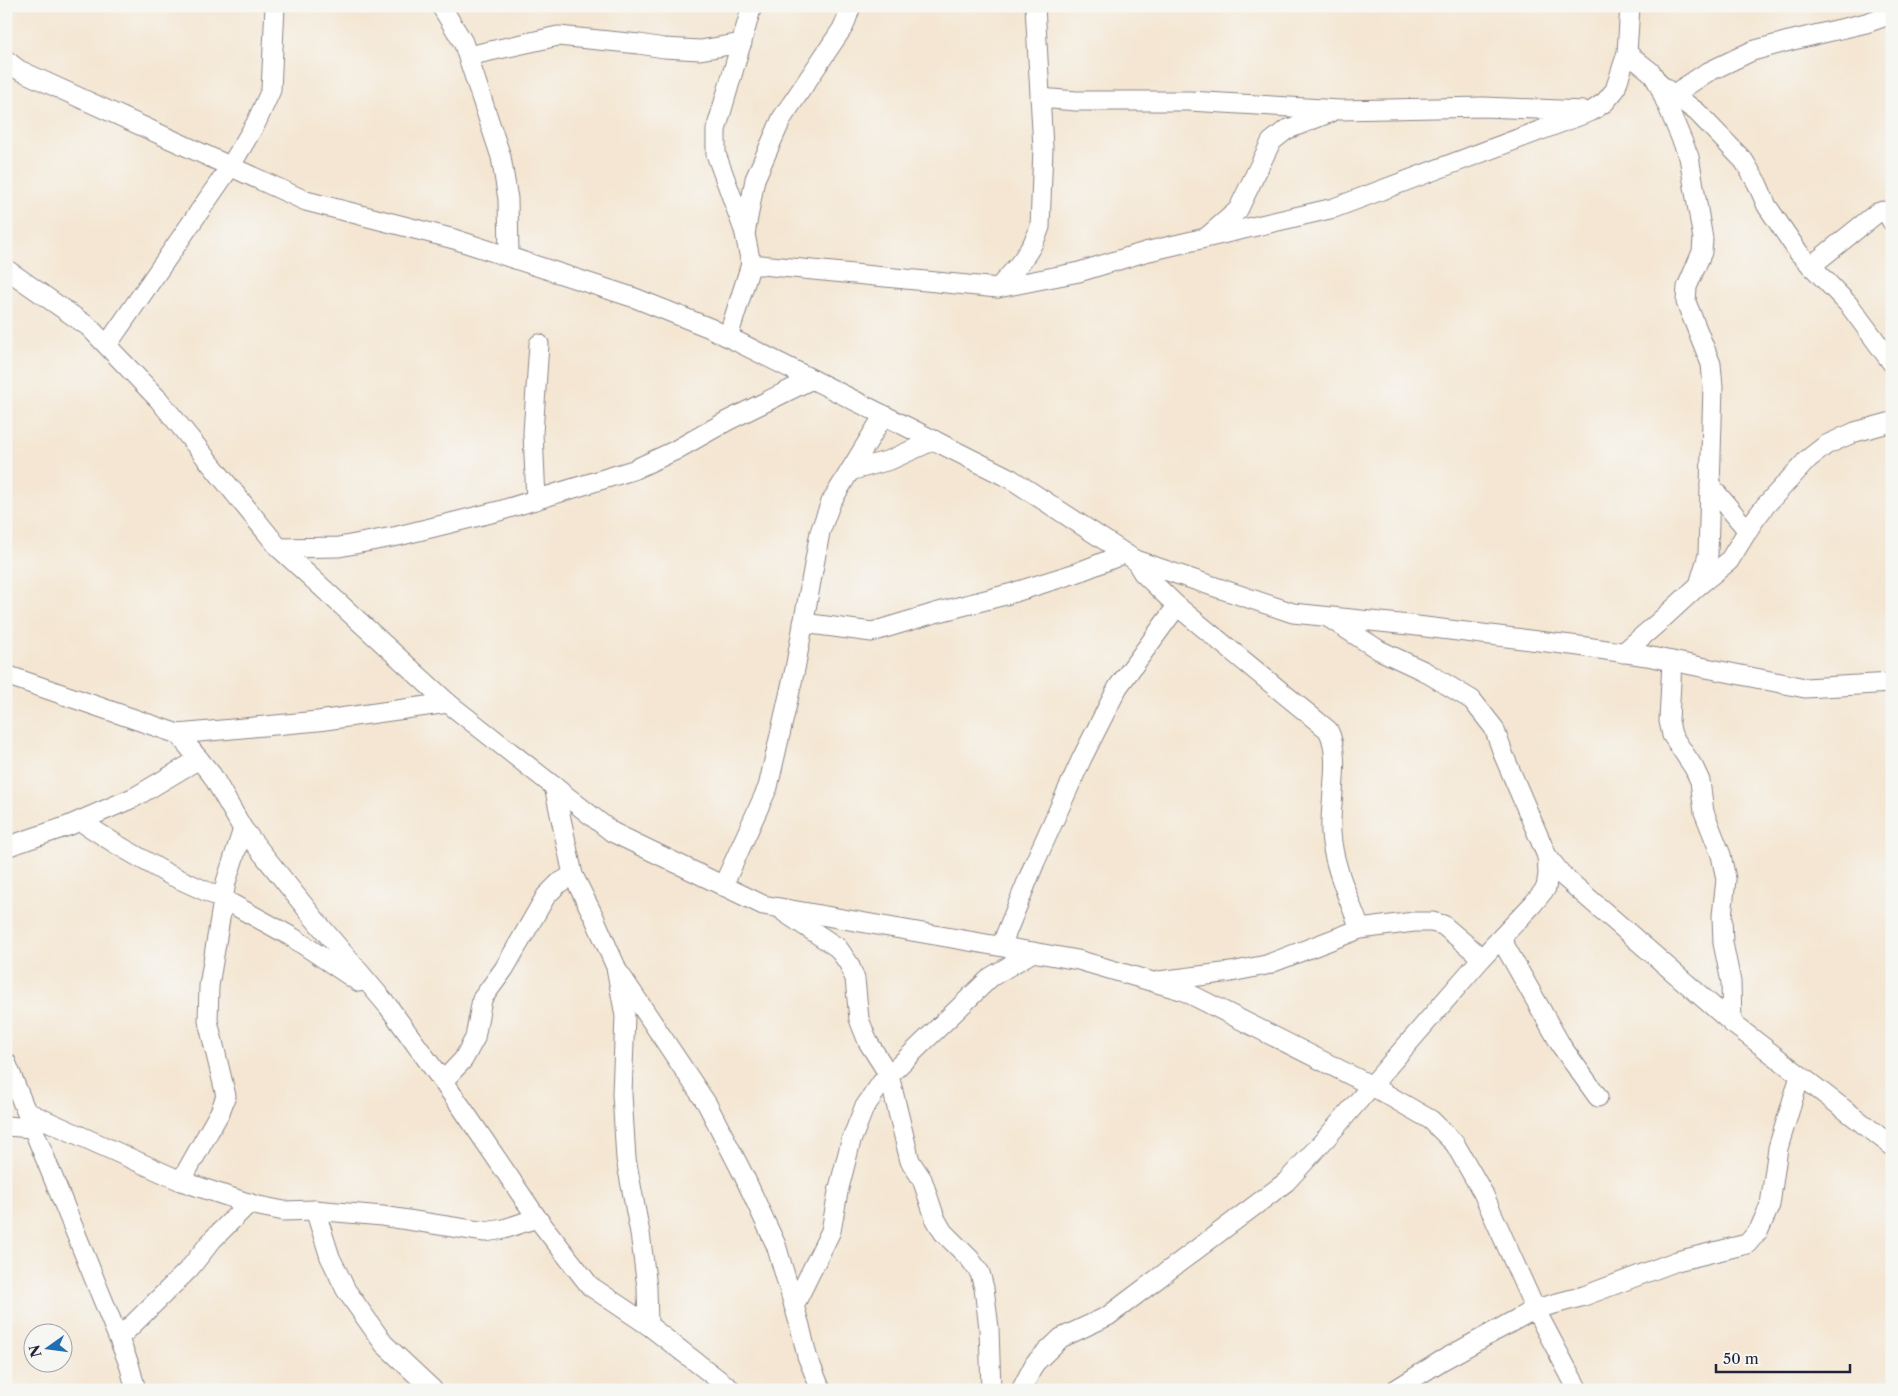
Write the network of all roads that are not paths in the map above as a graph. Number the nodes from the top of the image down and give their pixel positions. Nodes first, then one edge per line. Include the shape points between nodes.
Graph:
1 (275, 6) edge
2 (441, 6) edge
3 (752, 6) edge
4 (851, 6) edge
5 (1035, 6) edge
6 (1630, 6) edge
7 (1892, 14) edge
8 (742, 43) junction
9 (1627, 53) junction
10 (468, 56) junction
11 (6, 60) edge
12 (1665, 92) junction
13 (1040, 98) junction
14 (1340, 110) junction
15 (1592, 111) junction
16 (230, 166) junction
17 (1892, 222) edge
18 (745, 234) junction
19 (1206, 238) junction
20 (509, 257) junction
21 (752, 264) junction
22 (1811, 266) junction
23 (6, 269) edge
24 (998, 288) junction
25 (728, 337) junction
26 (539, 344) dead end
27 (107, 345) junction
28 (1892, 363) edge
29 (812, 379) junction
30 (884, 415) junction
31 (1892, 422) edge
32 (934, 440) junction
33 (850, 471) junction
34 (1710, 485) junction
35 (536, 500) junction
36 (1748, 531) junction
37 (279, 548) junction
38 (1130, 557) junction
39 (1698, 585) junction
40 (1177, 606) junction
41 (1326, 616) junction
42 (803, 623) junction
43 (1623, 653) junction
44 (1672, 661) junction
45 (6, 675) edge
46 (1892, 683) edge
47 (448, 703) junction
48 (178, 734) junction
49 (199, 759) junction
50 (554, 786) junction
51 (80, 821) junction
52 (243, 829) junction
53 (6, 848) edge
54 (1547, 856) junction
55 (573, 875) junction
56 (723, 886) junction
57 (223, 898) junction
58 (777, 908) junction
59 (1360, 929) junction
60 (1501, 939) junction
61 (1000, 946) junction
62 (1032, 952) junction
63 (1482, 958) junction
64 (616, 967) junction
65 (1153, 982) junction
66 (377, 993) junction
67 (1732, 1023) junction
68 (6, 1062) edge
69 (889, 1075) junction
70 (1800, 1076) junction
71 (442, 1081) junction
72 (1372, 1086) junction
73 (1598, 1097) dead end
74 (30, 1120) junction
75 (6, 1126) edge
76 (1892, 1146) edge
77 (181, 1181) junction
78 (249, 1203) junction
79 (314, 1210) junction
80 (537, 1218) junction
81 (794, 1306) junction
82 (1535, 1309) junction
83 (648, 1325) junction
84 (119, 1338) junction
85 (136, 1390) edge
86 (433, 1390) edge
87 (732, 1390) edge
88 (821, 1390) edge
89 (991, 1390) edge
90 (1021, 1390) edge
91 (1395, 1390) edge
92 (1578, 1390) edge

1 - 16 street via 271,90 256,124
2 - 10 street
3 - 8 street
4 - 18 street via 844,26 782,118 755,179
5 - 13 street
6 - 9 street
7 - 12 street via 1866,24 1752,51
8 - 10 street via 700,50 558,36
8 - 18 street via 716,130 716,154
9 - 12 street via 1651,72
9 - 15 street via 1615,90
10 - 20 street via 502,157 508,199
11 - 16 street via 19,70
12 - 22 street via 1697,112 1744,161 1767,206 1798,253
12 - 34 street via 1689,157 1703,239 1702,252 1687,286 1686,302 1711,364
13 - 14 street via 1189,101
13 - 24 street via 1043,148 1040,228 1022,260
14 - 15 street via 1484,107
14 - 19 street via 1286,130 1271,142 1238,210
15 - 19 street via 1334,208
16 - 20 street via 306,201 454,239
16 - 27 street
17 - 22 street via 1887,213 1877,213
18 - 21 street
19 - 24 street via 1079,272
20 - 25 street via 635,298
21 - 24 street
21 - 25 street
22 - 28 street via 1850,306
23 - 27 street via 90,326
25 - 29 street
26 - 35 street via 534,433
27 - 37 street via 159,400
29 - 30 street
29 - 35 street via 633,470
30 - 32 street
30 - 33 street
31 - 36 street via 1826,444 1765,506
32 - 33 street via 890,460
32 - 38 street via 1011,479
33 - 42 street via 831,502 820,532
34 - 36 street
34 - 39 street via 1708,555
35 - 37 street via 398,536 339,547
36 - 39 street via 1729,561
37 - 47 street
38 - 40 street
38 - 41 street via 1293,613
38 - 42 street via 872,632
39 - 43 street
40 - 59 street via 1328,730 1334,747 1331,835 1338,871
40 - 61 street via 1118,687 1086,749
41 - 43 street
41 - 54 street via 1379,650 1424,671 1472,700 1494,728
42 - 56 street via 768,788
43 - 44 street
44 - 46 street via 1805,688
44 - 67 street via 1669,720 1672,735 1700,781 1704,812 1721,855 1726,878 1723,943 1731,982
45 - 48 street
47 - 48 street via 318,721
47 - 50 street
48 - 49 street
49 - 51 street via 135,797
49 - 52 street
50 - 55 street
50 - 56 street via 612,832
51 - 53 street
51 - 57 street via 168,874
52 - 57 street
52 - 66 street
54 - 60 street via 1546,888
54 - 67 street via 1563,876
55 - 64 street
55 - 71 street via 546,896 504,969 482,999 475,1038 463,1060
56 - 58 street via 763,905
57 - 66 street via 292,937
57 - 77 street via 209,986 208,1021 226,1096
58 - 61 street
58 - 69 street via 838,948 849,964 855,980 859,1019 868,1042
59 - 63 street via 1414,922 1438,923
59 - 65 street via 1266,965
60 - 63 street
60 - 73 street via 1562,1047
61 - 62 street
62 - 65 street via 1078,960
62 - 69 street via 992,977
63 - 72 street
64 - 81 street via 707,1104 776,1245
64 - 83 street via 625,1016 622,1094 626,1159 640,1233
65 - 72 street via 1184,991
66 - 71 street
67 - 70 street
68 - 74 street
69 - 81 street via 864,1108 851,1141 831,1231
69 - 89 street via 910,1161 922,1179 935,1218 943,1232 970,1259 982,1280 989,1328
70 - 76 street
70 - 82 street via 1778,1148 1770,1205 1759,1230 1750,1241
71 - 80 street
72 - 82 street via 1431,1120 1454,1144 1483,1193
72 - 90 street via 1286,1182 1108,1316 1061,1338 1035,1363
74 - 75 street
74 - 77 street
74 - 84 street
77 - 78 street
78 - 79 street via 284,1211
78 - 84 street via 189,1269
79 - 80 street via 382,1216 485,1232
79 - 86 street via 330,1257 346,1290 384,1344
80 - 83 street via 590,1286
81 - 88 street via 807,1356
82 - 91 street
82 - 92 street
83 - 87 street
84 - 85 street

